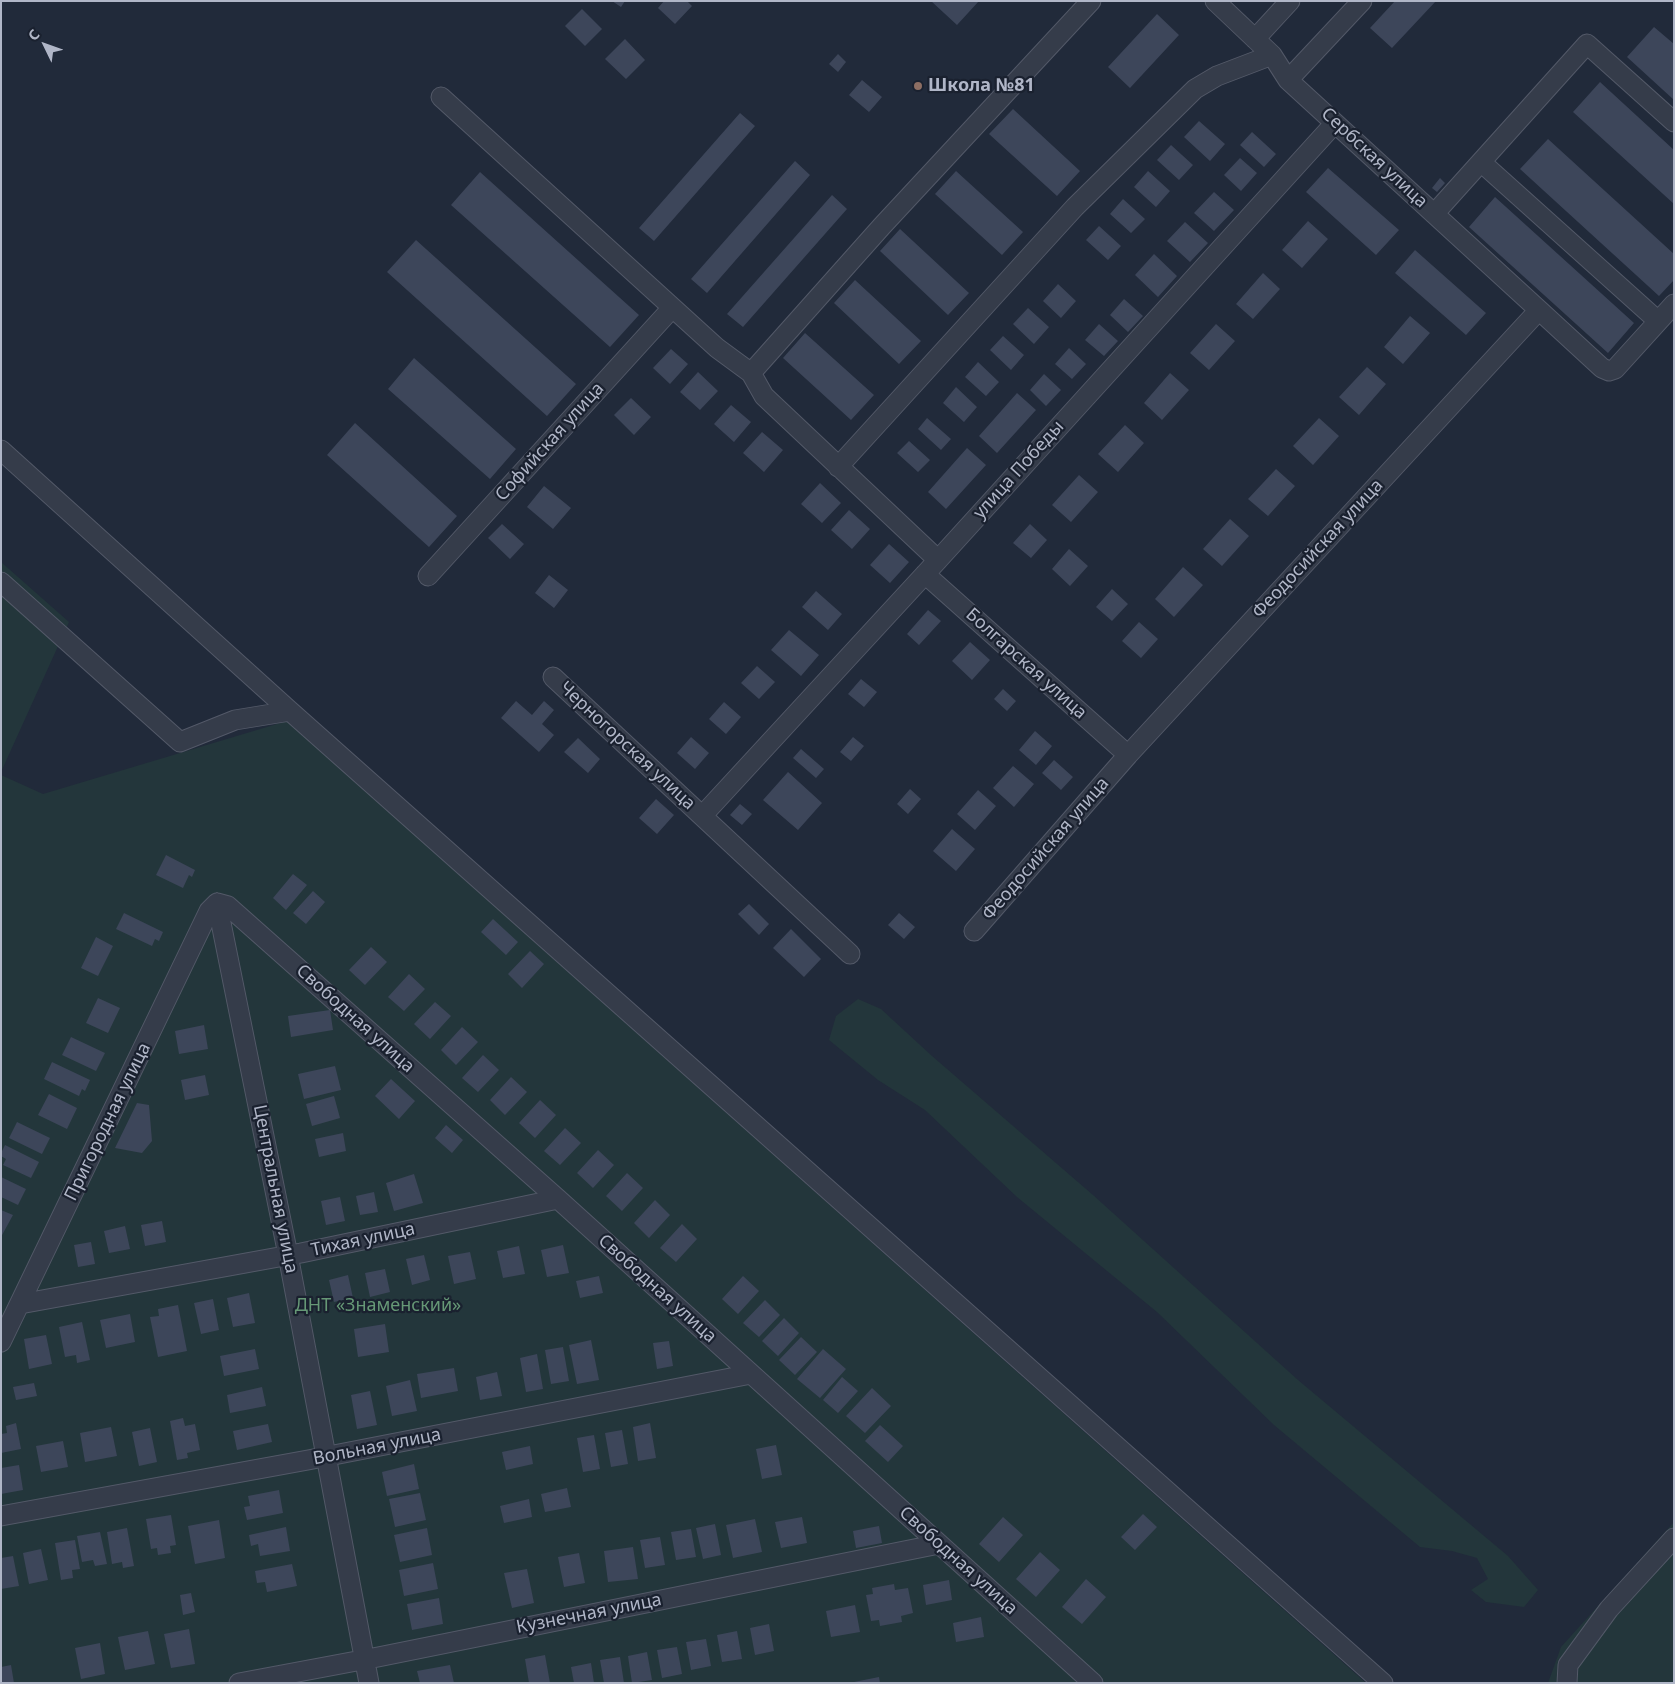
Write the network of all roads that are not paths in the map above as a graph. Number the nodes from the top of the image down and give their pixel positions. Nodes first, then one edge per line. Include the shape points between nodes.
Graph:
1 (1091, 1) edge
2 (1215, 1) edge
3 (1290, 1) edge
4 (1362, 1) edge
5 (1255, 39) junction
6 (1272, 55) junction
7 (1288, 80) junction
8 (441, 97) dead end
9 (1674, 122) edge
10 (1335, 123) junction
11 (1481, 162) junction
12 (1434, 214) junction
13 (1674, 304) edge
14 (672, 308) junction
15 (1539, 310) junction
16 (1658, 321) junction
17 (751, 373) junction
18 (1, 450) edge
19 (838, 467) junction
20 (938, 560) junction
21 (925, 574) junction
22 (428, 576) dead end
23 (1, 582) edge
24 (553, 677) dead end
25 (290, 711) junction
26 (1128, 755) junction
27 (702, 816) junction
28 (217, 903) junction
29 (974, 931) dead end
30 (850, 954) dead end
31 (558, 1199) junction
32 (288, 1255) junction
33 (20, 1304) junction
34 (1, 1342) edge
35 (751, 1374) junction
36 (327, 1457) junction
37 (1, 1516) edge
38 (1674, 1538) edge
39 (939, 1544) junction
40 (364, 1659) junction
41 (1567, 1674) edge
42 (239, 1683) edge
43 (369, 1683) edge
44 (1093, 1683) edge
45 (1383, 1683) edge

1 - 17 street
2 - 5 street, Сербская улица
3 - 5 street
4 - 7 street
5 - 6 street, Сербская улица
6 - 7 street, Сербская улица
6 - 19 street via 1217,76 1195,89 1075,207
7 - 10 street, Сербская улица
8 - 14 street
9 - 11 street via 1587,44
10 - 12 street, Сербская улица
10 - 20 street, улица Победы
11 - 12 street
11 - 16 street
12 - 15 street, Сербская улица
13 - 16 street
14 - 17 street
14 - 22 street, Софийская улица
15 - 16 street via 1609,371 1615,369
15 - 26 street, Феодосийская улица
17 - 19 street via 764,396
18 - 25 street
19 - 20 street
20 - 21 street, улица Победы
21 - 26 street, Болгарская улица
21 - 27 street, улица Победы
23 - 25 street via 180,742 235,720
24 - 27 street, Черногорская улица
25 - 45 street
26 - 29 street, Феодосийская улица
27 - 30 street, Черногорская улица
28 - 31 street, Свободная улица via 228,906
28 - 32 street, Центральная улица
28 - 33 street, Пригородная улица via 206,918
31 - 32 street, Тихая улица
31 - 35 street, Свободная улица
32 - 33 street, Тихая улица
32 - 36 street, Центральная улица
33 - 34 street, Пригородная улица
35 - 36 street, Вольная улица
35 - 39 street, Свободная улица
36 - 37 street, Вольная улица
36 - 40 street, Центральная улица
38 - 41 street via 1609,1609
39 - 40 street, Кузнечная улица
39 - 44 street, Свободная улица
40 - 42 street, Кузнечная улица
40 - 43 street, Центральная улица

